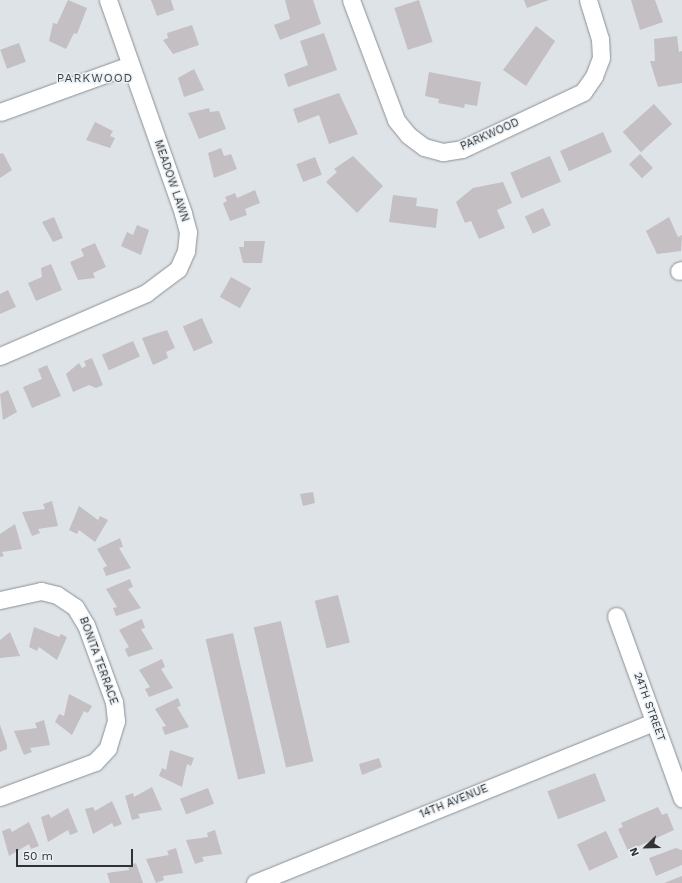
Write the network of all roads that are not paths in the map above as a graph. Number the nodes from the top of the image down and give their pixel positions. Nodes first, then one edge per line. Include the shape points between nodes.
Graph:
1 (108, 0) edge
2 (351, 0) edge
3 (588, 0) edge
4 (130, 65) junction
5 (0, 112) edge
6 (0, 356) edge
7 (0, 600) edge
8 (616, 616) dead end
9 (653, 722) junction
10 (0, 797) edge
11 (682, 798) edge
12 (255, 883) edge

1 - 4 street, MEADOW LAWN
2 - 3 street, PARKWOOD via 396,120 408,135 424,147 443,152 462,149 582,92 594,76 601,58 600,39
4 - 5 street
4 - 6 street, MEADOW LAWN via 188,232 186,251 178,269 146,293
7 - 10 street, BONITA TERRACE via 24,592 41,591 58,594 75,607 86,625 114,702 116,721 108,748 95,762
8 - 9 street, 24TH STREET
9 - 11 street, 24TH STREET
9 - 12 street, 14TH AVENUE

